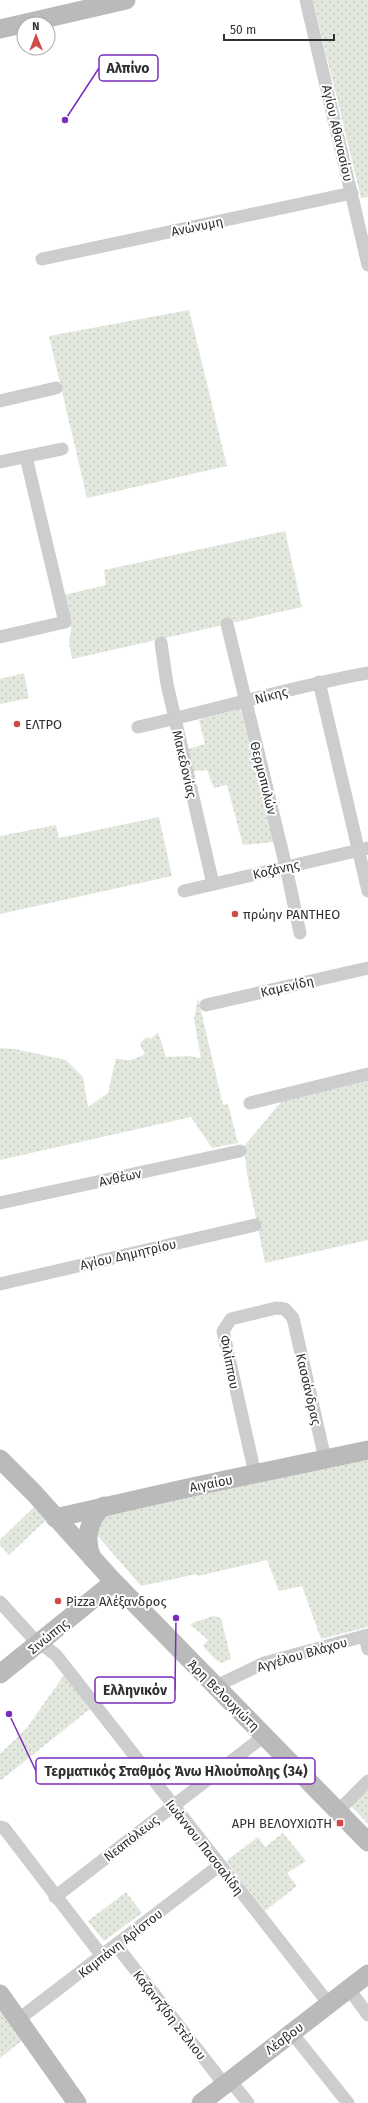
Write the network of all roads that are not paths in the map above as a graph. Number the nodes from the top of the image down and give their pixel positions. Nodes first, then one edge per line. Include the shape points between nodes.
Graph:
1 (126, 0) edge
2 (306, 0) edge
3 (0, 29) edge
4 (352, 193) junction
5 (42, 259) dead end
6 (368, 265) edge
7 (56, 388) dead end
8 (0, 401) edge
9 (62, 449) dead end
10 (26, 457) junction
11 (0, 462) edge
12 (227, 624) dead end
13 (0, 637) edge
14 (161, 643) dead end
15 (368, 673) edge
16 (319, 682) junction
17 (246, 702) junction
18 (175, 718) junction
19 (138, 727) dead end
20 (363, 849) edge
21 (286, 867) junction
22 (213, 884) junction
23 (184, 891) dead end
24 (368, 891) edge
25 (300, 933) dead end
26 (368, 968) edge
27 (206, 1005) dead end
28 (368, 1074) edge
29 (250, 1103) dead end
30 (240, 1151) dead end
31 (0, 1203) edge
32 (255, 1224) dead end
33 (0, 1284) edge
34 (293, 1318) joint
35 (368, 1450) edge
36 (0, 1459) edge
37 (325, 1459) junction
38 (255, 1474) junction
39 (104, 1506) junction
40 (55, 1518) junction
41 (92, 1558) junction
42 (114, 1582) junction
43 (0, 1602) edge
44 (366, 1636) edge
45 (40, 1643) junction
46 (368, 1649) edge
47 (0, 1674) edge
48 (216, 1686) junction
49 (264, 1736) junction
50 (368, 1781) edge
51 (173, 1806) junction
52 (338, 1811) junction
53 (0, 1827) edge
54 (368, 1842) edge
55 (220, 1866) junction
56 (55, 1897) junction
57 (116, 1945) junction
58 (102, 1956) junction
59 (368, 1974) edge
60 (348, 1989) junction
61 (0, 1994) edge
62 (329, 2004) junction
63 (368, 2015) edge
64 (19, 2019) junction
65 (292, 2032) junction
66 (227, 2082) junction
67 (77, 2103) edge
68 (200, 2103) edge
69 (248, 2103) edge
70 (348, 2103) edge

1 - 3 street
2 - 4 street, Αγίου Αθανασίου
4 - 5 street, Ανώνυμη
4 - 6 street, Αγίου Αθανασίου
7 - 8 street
9 - 10 street
10 - 11 street
10 - 13 street via 65,622
12 - 17 street, Θερμοπυλών
14 - 18 street, Μακεδονίας
15 - 16 street, Νίκης
16 - 17 street, Νίκης
16 - 20 street
17 - 18 street, Νίκης
17 - 21 street, Θερμοπυλών
18 - 19 street, Νίκης
18 - 22 street, Μακεδονίας
20 - 21 street, Κοζάνης
20 - 24 street
21 - 22 street, Κοζάνης
21 - 25 street, Θερμοπυλών
22 - 23 street, Κοζάνης
26 - 27 street, Καμενίδη
28 - 29 street
30 - 31 street, Ανθέων
32 - 33 street, Αγίου Δημητρίου
34 - 37 street, Κασσάνδρας
34 - 38 street, Φιλίππου via 285,1309 274,1308 230,1319 223,1331
35 - 37 street, Αιγαίου
36 - 40 street, Άρη Βελουχιώτη
37 - 38 street, Αιγαίου
38 - 39 street, Αιγαίου
39 - 40 street, Αιγαίου
39 - 41 street via 94,1515 89,1526 88,1546
40 - 41 street, Άρη Βελουχιώτη
41 - 42 street, Άρη Βελουχιώτη
42 - 45 street, Σινώπης
42 - 48 street, Άρη Βελουχιώτη
43 - 45 street, Ιωάννου Πασσαλίδη via 30,1636
44 - 46 street
44 - 48 street, Αγγέλου Βλάχου via 264,1663
45 - 47 street, Σινώπης
45 - 51 street, Ιωάννου Πασσαλίδη via 56,1655
48 - 49 street, Άρη Βελουχιώτη
49 - 51 street, Νεαπόλεως
49 - 52 street, Άρη Βελουχιώτη
50 - 52 street
51 - 55 street, Ιωάννου Πασσαλίδη
51 - 56 street, Νεαπόλεως
52 - 54 street, Άρη Βελουχιώτη
53 - 56 street via 4,1828
55 - 57 street, Καμπάνη Αρίστου
55 - 62 street, Ιωάννου Πασσαλίδη
56 - 58 street
57 - 58 street, Καμπάνη Αρίστου
57 - 66 street, Καζαντζίδη Στέλιου
58 - 64 street, Καμπάνη Αρίστου
59 - 60 street, Λέσβου
60 - 62 street, Λέσβου
60 - 63 street
61 - 64 street
62 - 65 street, Λέσβου
64 - 67 street
65 - 66 street, Λέσβου
65 - 70 street
66 - 68 street, Λέσβου
66 - 69 street, Καζαντζίδη Στέλιου

